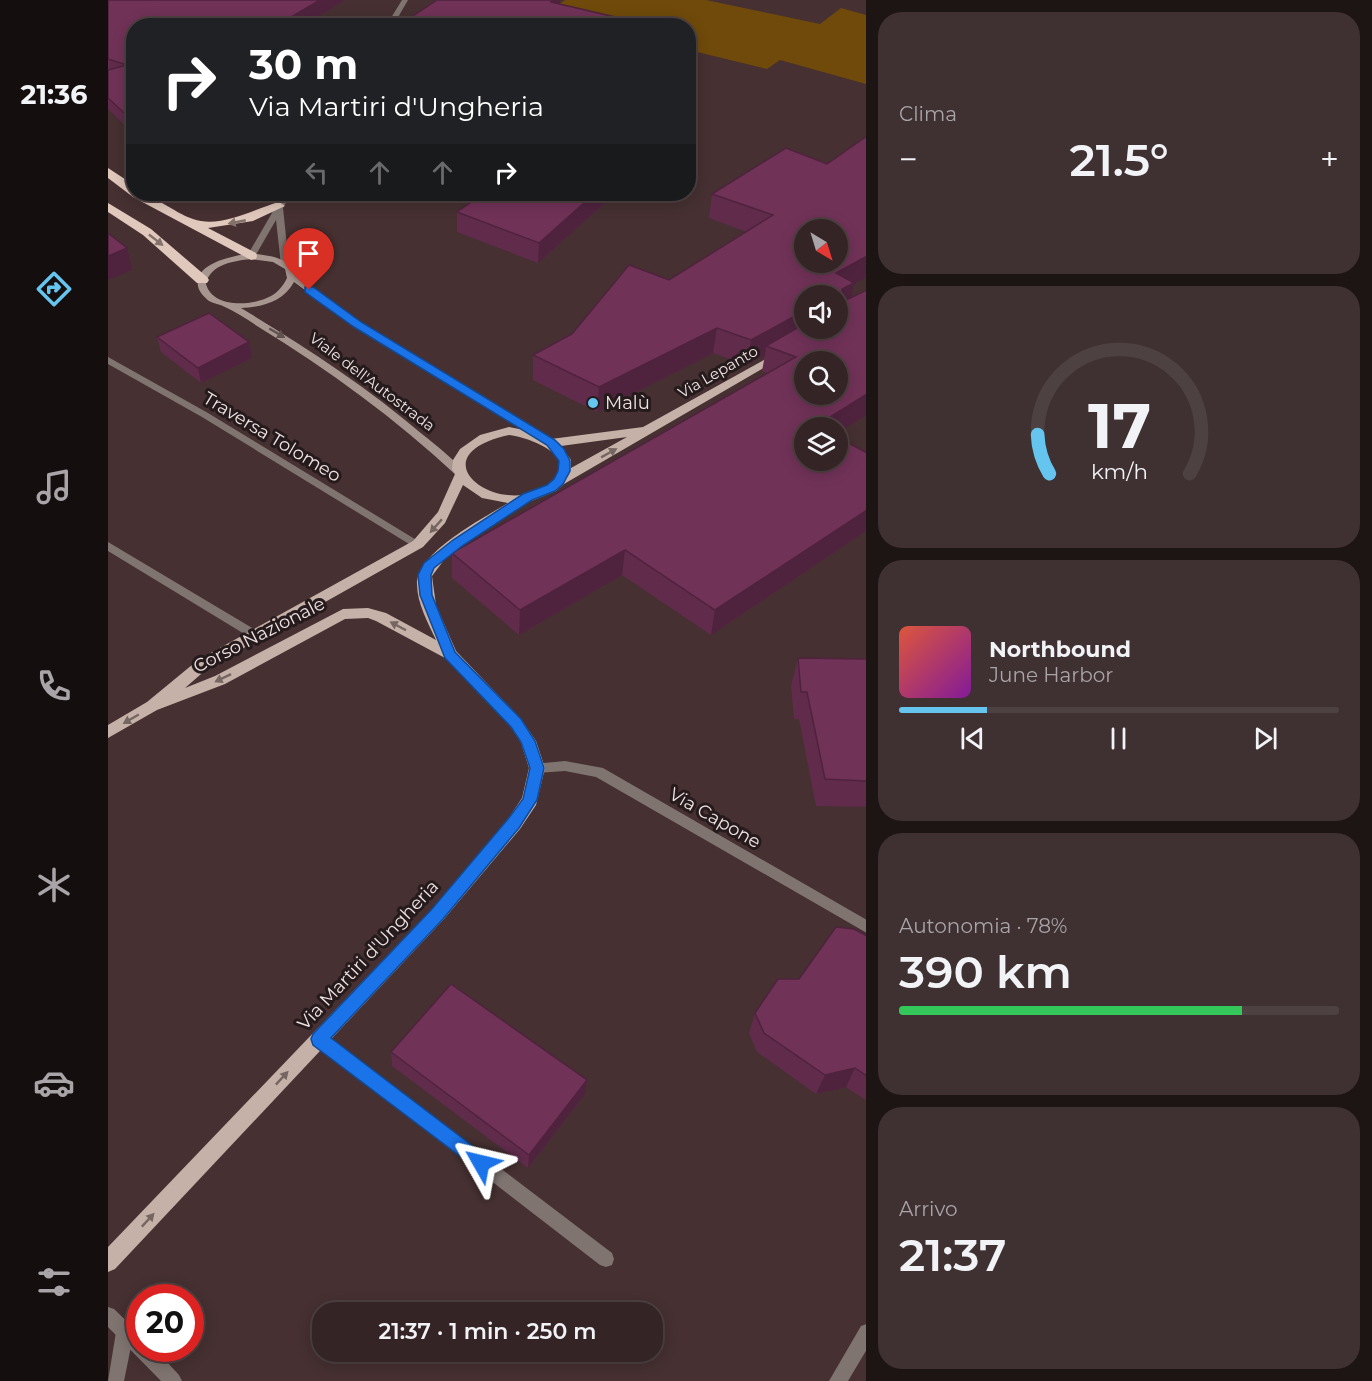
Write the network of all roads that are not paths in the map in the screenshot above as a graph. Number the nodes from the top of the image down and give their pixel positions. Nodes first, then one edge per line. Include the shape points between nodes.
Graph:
1 (405, 0) edge
2 (394, 18) edge
3 (108, 172) edge
4 (126, 185) edge
5 (150, 201) edge
6 (282, 201) edge
7 (279, 206) junction
8 (108, 207) edge
9 (192, 224) junction
10 (251, 256) junction
11 (285, 265) junction
12 (293, 278) junction
13 (202, 280) junction
14 (227, 304) junction
15 (794, 347) edge
16 (108, 360) edge
17 (659, 425) junction
18 (539, 436) junction
19 (551, 443) junction
20 (461, 474) junction
21 (559, 481) junction
22 (528, 497) junction
23 (418, 544) junction
24 (108, 546) edge
25 (255, 635) junction
26 (450, 654) junction
27 (152, 706) junction
28 (108, 732) edge
29 (537, 768) junction
30 (865, 924) edge
31 (319, 1039) junction
32 (606, 1259) dead end
33 (108, 1262) edge
34 (108, 1315) edge
35 (125, 1332) joint
36 (866, 1334) edge
37 (154, 1362) edge
38 (115, 1381) edge
39 (173, 1381) edge
40 (838, 1381) edge

1 - 2 street
3 - 4 highway
5 - 9 highway
6 - 7 street
7 -> 9 highway via 246,221
7 - 10 street
7 - 11 street
8 -> 13 highway via 147,232
9 - 10 highway
10 - 11 main road
10 - 13 main road via 214,266
11 - 12 main road
12 - 14 main road via 285,293 267,302
12 - 18 main road via 357,325
13 - 14 main road, Viale dell'Autostrada via 207,295
14 -> 20 main road, Viale dell'Autostrada via 300,346 345,378 406,424
15 - 17 main road, Via Lepanto
16 - 23 street, Traversa Tolomeo
17 - 19 main road, Via Lepanto via 613,436
21 -> 17 main road, Via Lepanto
18 - 19 main road
18 - 20 main road via 509,431 480,438 462,454
19 - 21 main road via 564,461
20 - 22 main road via 474,488 494,497
20 -> 23 main road, Corso Nazionale via 444,517
21 - 22 main road
22 - 26 main road via 457,543 424,575 426,595
23 - 25 main road, Corso Nazionale
24 - 25 street
25 - 27 main road, Corso Nazionale via 203,664
26 -> 27 main road, Corso Nazionale via 381,617 343,614 220,680
26 - 29 main road via 516,723 528,741
27 -> 28 main road, Corso Nazionale
29 - 30 street, Via Capone via 565,766 599,772
29 - 31 main road, Via Martiri d'Ungheria via 530,800 514,824 438,914
31 - 32 street
33 -> 31 main road, Via Martiri d'Ungheria
34 - 35 street
35 - 38 street
36 - 40 street
37 - 39 street

